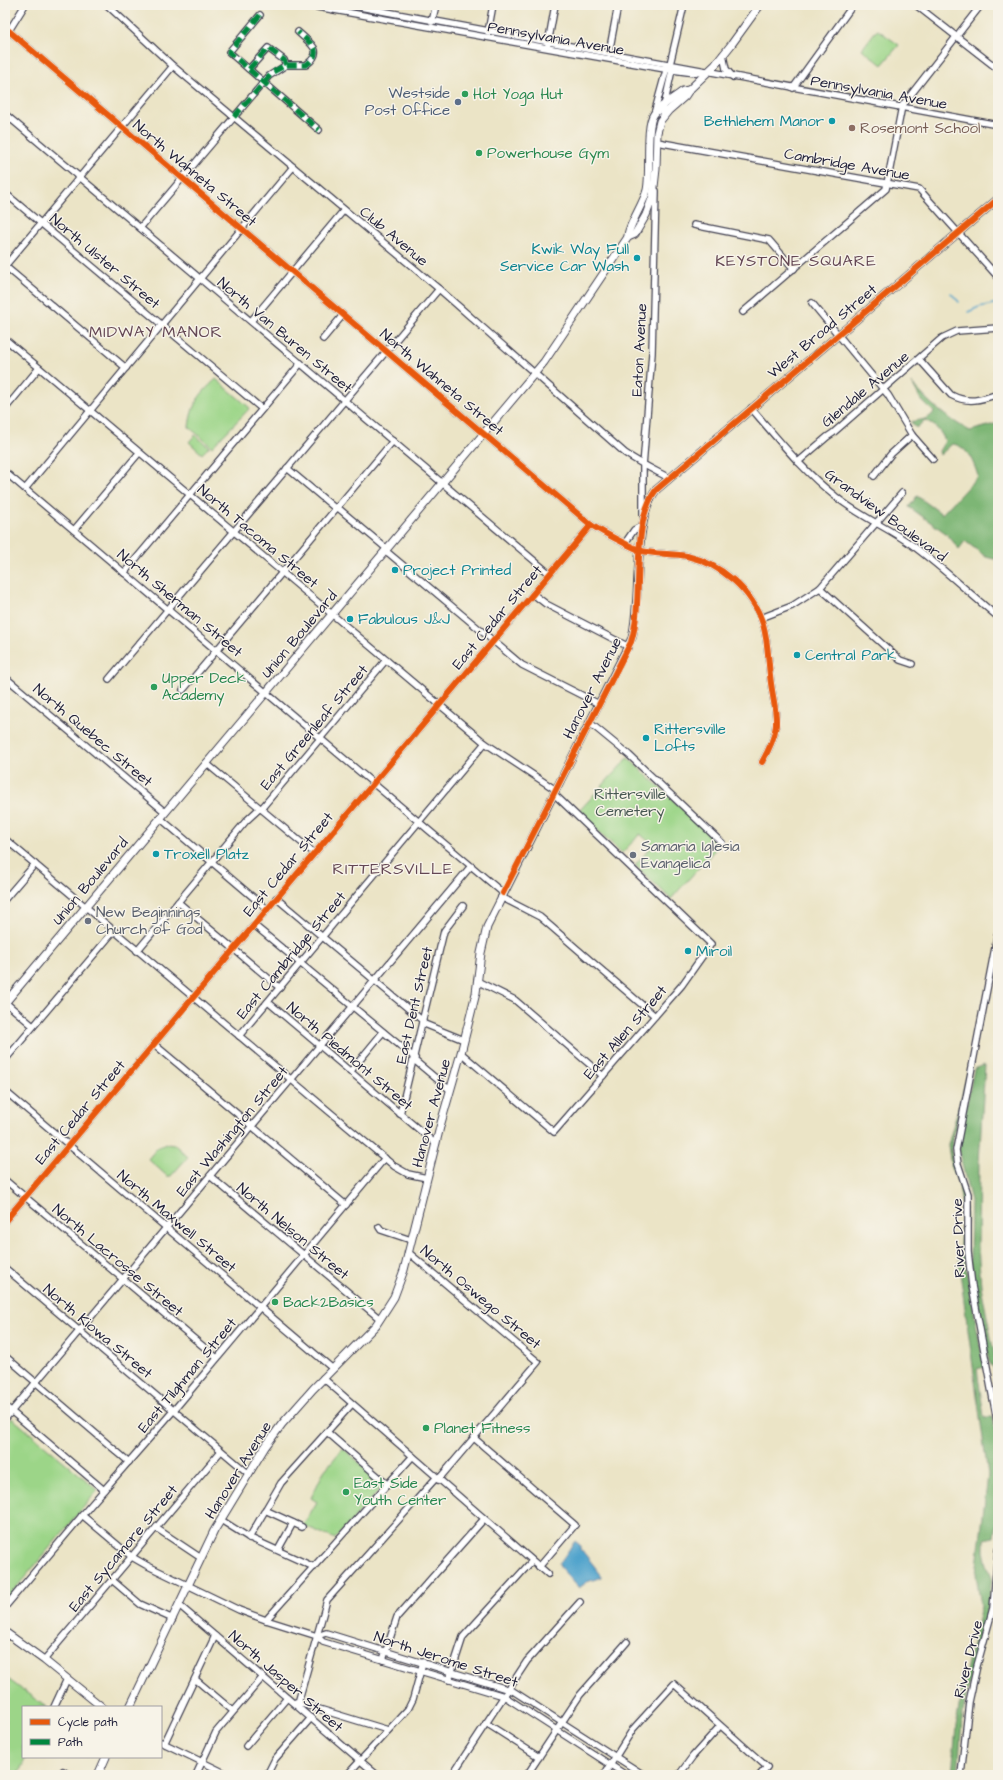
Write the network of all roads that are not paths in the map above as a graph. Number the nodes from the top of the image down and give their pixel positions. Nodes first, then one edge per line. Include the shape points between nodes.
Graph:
1 (25, 5) edge
2 (107, 5) edge
3 (306, 5) edge
4 (349, 5) edge
5 (436, 5) edge
6 (493, 5) edge
7 (555, 5) edge
8 (618, 5) edge
9 (684, 5) edge
10 (760, 5) edge
11 (853, 5) edge
12 (916, 5) edge
13 (981, 5) edge
14 (260, 15) dead end
15 (432, 20) junction
16 (431, 27) junction
17 (488, 30) junction
18 (9, 31) junction
19 (298, 32) dead end
20 (957, 36) junction
21 (5, 37) edge
22 (486, 37) junction
23 (548, 45) junction
24 (609, 53) junction
25 (723, 55) junction
26 (286, 65) junction
27 (173, 66) junction
28 (671, 67) junction
29 (249, 69) junction
30 (666, 69) junction
31 (998, 69) edge
32 (708, 72) junction
33 (733, 77) junction
34 (264, 82) junction
35 (792, 88) junction
36 (689, 90) junction
37 (662, 107) junction
38 (901, 108) junction
39 (5, 114) edge
40 (654, 115) junction
41 (234, 117) junction
42 (660, 121) junction
43 (997, 124) edge
44 (121, 128) junction
45 (319, 130) dead end
46 (657, 142) junction
47 (293, 168) junction
48 (80, 177) junction
49 (182, 178) junction
50 (887, 184) junction
51 (655, 186) junction
52 (5, 193) edge
53 (998, 199) edge
54 (344, 210) junction
55 (41, 223) junction
56 (694, 225) dead end
57 (140, 228) junction
58 (242, 230) junction
59 (958, 233) junction
60 (628, 237) junction
61 (5, 266) edge
62 (794, 269) junction
63 (292, 272) junction
64 (997, 277) edge
65 (201, 279) junction
66 (439, 289) junction
67 (812, 303) dead end
68 (743, 312) dead end
69 (343, 315) junction
70 (251, 321) junction
71 (162, 325) junction
72 (998, 328) edge
73 (837, 335) junction
74 (5, 339) edge
75 (323, 339) dead end
76 (386, 351) junction
77 (919, 359) junction
78 (301, 363) junction
79 (39, 368) junction
80 (126, 368) junction
81 (534, 373) junction
82 (884, 390) junction
83 (998, 394) edge
84 (345, 400) junction
85 (751, 408) junction
86 (5, 409) edge
87 (262, 409) junction
88 (90, 411) junction
89 (484, 434) junction
90 (912, 435) junction
91 (393, 441) junction
92 (139, 453) junction
93 (933, 459) dead end
94 (798, 462) junction
95 (643, 466) junction
96 (287, 468) junction
97 (5, 472) edge
98 (874, 476) dead end
99 (670, 478) junction
100 (443, 483) junction
101 (663, 484) joint
102 (25, 488) junction
103 (902, 493) dead end
104 (190, 495) junction
105 (336, 508) junction
106 (643, 514) junction
107 (877, 523) junction
108 (591, 525) junction
109 (643, 525) junction
110 (74, 530) junction
111 (233, 532) junction
112 (625, 543) junction
113 (386, 550) junction
114 (640, 551) junction
115 (124, 572) junction
116 (282, 572) junction
117 (550, 574) junction
118 (820, 588) junction
119 (533, 594) junction
120 (168, 610) junction
121 (332, 614) junction
122 (998, 617) edge
123 (761, 618) junction
124 (493, 641) junction
125 (629, 647) junction
126 (216, 650) junction
127 (386, 660) junction
128 (912, 664) dead end
129 (5, 677) edge
130 (109, 679) dead end
131 (183, 690) dead end
132 (266, 692) junction
133 (599, 704) junction
134 (439, 705) junction
135 (590, 723) junction
136 (320, 738) junction
137 (485, 743) junction
138 (762, 762) dead end
139 (206, 763) junction
140 (374, 783) junction
141 (554, 792) junction
142 (260, 809) junction
143 (165, 812) junction
144 (160, 818) junction
145 (419, 822) junction
146 (5, 838) edge
147 (722, 843) dead end
148 (314, 853) junction
149 (212, 862) junction
150 (35, 864) junction
151 (471, 866) junction
152 (502, 895) junction
153 (276, 898) junction
154 (5, 899) edge
155 (178, 902) junction
156 (86, 906) junction
157 (462, 906) dead end
158 (267, 909) junction
159 (254, 925) junction
160 (114, 931) junction
161 (998, 932) edge
162 (323, 936) junction
163 (711, 944) joint
164 (234, 949) junction
165 (137, 951) junction
166 (300, 963) junction
167 (375, 980) junction
168 (477, 981) junction
169 (280, 988) junction
170 (194, 998) junction
171 (5, 1001) edge
172 (268, 1002) junction
173 (352, 1007) junction
174 (655, 1016) junction
175 (423, 1022) junction
176 (33, 1026) junction
177 (383, 1032) junction
178 (239, 1036) junction
179 (464, 1040) junction
180 (154, 1044) junction
181 (320, 1046) junction
182 (461, 1053) junction
183 (414, 1059) junction
184 (5, 1060) edge
185 (350, 1072) junction
186 (603, 1076) junction
187 (292, 1079) junction
188 (450, 1090) junction
189 (5, 1091) edge
190 (400, 1114) junction
191 (252, 1126) junction
192 (436, 1144) junction
193 (69, 1145) junction
194 (386, 1158) junction
195 (210, 1176) junction
196 (427, 1178) junction
197 (5, 1180) edge
198 (25, 1197) junction
199 (346, 1205) junction
200 (5, 1221) edge
201 (379, 1227) dead end
202 (166, 1228) junction
203 (411, 1240) junction
204 (408, 1252) junction
205 (303, 1255) junction
206 (5, 1268) edge
207 (123, 1279) junction
208 (260, 1307) junction
209 (380, 1319) junction
210 (80, 1331) junction
211 (5, 1356) edge
212 (217, 1358) junction
213 (333, 1369) junction
214 (323, 1378) junction
215 (36, 1382) junction
216 (352, 1404) junction
217 (5, 1406) edge
218 (174, 1410) junction
219 (11, 1411) junction
220 (5, 1419) edge
221 (998, 1426) edge
222 (327, 1432) junction
223 (474, 1438) junction
224 (221, 1450) junction
225 (412, 1457) junction
226 (129, 1462) junction
227 (248, 1474) junction
228 (437, 1479) junction
229 (388, 1485) junction
230 (104, 1490) junction
231 (265, 1510) junction
232 (82, 1514) junction
233 (221, 1520) junction
234 (484, 1520) junction
235 (293, 1523) junction
236 (302, 1527) dead end
237 (156, 1528) junction
238 (249, 1538) junction
239 (278, 1550) junction
240 (998, 1550) edge
241 (132, 1556) junction
242 (201, 1558) junction
243 (532, 1561) junction
244 (314, 1567) junction
245 (539, 1567) junction
246 (548, 1574) dead end
247 (112, 1580) junction
248 (188, 1586) junction
249 (580, 1602) dead end
250 (179, 1605) junction
251 (5, 1607) edge
252 (173, 1619) junction
253 (266, 1620) junction
254 (5, 1632) edge
255 (215, 1636) junction
256 (317, 1636) junction
257 (627, 1642) dead end
258 (385, 1651) junction
259 (44, 1660) junction
260 (382, 1660) junction
261 (423, 1662) junction
262 (452, 1671) junction
263 (420, 1672) junction
264 (263, 1677) junction
265 (68, 1679) junction
266 (195, 1679) junction
267 (449, 1680) junction
268 (509, 1689) junction
269 (504, 1696) junction
270 (289, 1699) junction
271 (298, 1703) junction
272 (54, 1706) edge
273 (101, 1706) edge
274 (130, 1706) edge
275 (233, 1711) junction
276 (311, 1718) junction
277 (563, 1722) junction
278 (486, 1723) junction
279 (720, 1726) junction
280 (388, 1730) junction
281 (557, 1730) junction
282 (162, 1743) edge
283 (246, 1746) dead end
284 (616, 1756) junction
285 (539, 1757) junction
286 (106, 1758) edge
287 (360, 1760) junction
288 (202, 1762) junction
289 (610, 1765) junction
290 (63, 1771) dead end
291 (69, 1775) edge
292 (98, 1775) edge
293 (196, 1775) edge
294 (229, 1775) edge
295 (267, 1775) edge
296 (347, 1775) edge
297 (377, 1775) edge
298 (452, 1775) edge
299 (527, 1775) edge
300 (604, 1775) edge
301 (626, 1775) edge
302 (644, 1775) edge
303 (679, 1775) edge
304 (760, 1775) edge
305 (961, 1775) edge

1 - 18 street
2 - 27 street, Club Avenue
3 - 16 street, Pennsylvania Avenue
4 - 15 street, Pennsylvania Avenue
5 - 15 street
6 - 17 street
7 - 23 street
8 - 24 street
9 - 28 street
10 - 25 main road
11 - 35 street
12 - 20 street
13 - 20 street
14 - 29 street via 229,52
15 - 16 street
15 - 17 street, Pennsylvania Avenue
16 - 22 street, Pennsylvania Avenue
17 - 22 street
17 - 23 street, Pennsylvania Avenue
18 - 21 street
18 - 44 street, North Wahneta Street
19 - 26 street via 315,48 316,53 306,65
20 - 31 street
20 - 38 street
22 - 23 street, Pennsylvania Avenue
23 - 24 street, Pennsylvania Avenue
23 - 30 street, Pennsylvania Avenue
24 - 28 street, Pennsylvania Avenue
25 - 32 main road
25 - 33 street via 726,69
26 - 29 street via 284,60 268,48
26 - 34 street via 273,72
27 - 41 street, Club Avenue
27 - 44 street
28 - 30 street
28 - 32 street, Pennsylvania Avenue
28 - 37 street
29 - 34 street
30 - 40 street
32 - 33 street, Pennsylvania Avenue
32 - 36 main road
33 - 35 street, Pennsylvania Avenue
34 - 41 street
34 - 45 street
35 - 38 street, Pennsylvania Avenue
36 - 37 main road via 683,91
36 - 42 main road
37 - 40 main road
37 - 42 street
38 - 43 street, Pennsylvania Avenue
38 - 50 street
39 - 48 street, North Van Buren Street
40 - 60 main road via 650,132 647,190 637,217 628,231
41 - 47 street, Club Avenue
41 - 49 street
42 - 46 main road
44 - 48 street
44 - 49 street, North Wahneta Street
46 - 50 street, Cambridge Avenue
46 - 51 main road
47 - 54 street, Club Avenue
47 - 58 street
48 - 55 street
48 - 57 street, North Van Buren Street
49 - 57 street
49 - 58 street, North Wahneta Street
50 - 59 street, Cambridge Avenue via 916,188 923,192
50 - 62 street via 886,189
51 - 60 main road via 646,215 635,234
51 - 95 street, Eaton Avenue via 652,353
52 - 55 street, North Ulster Street
53 - 59 main road, West Broad Street
54 - 63 street
54 - 66 street, Club Avenue
55 - 61 street
55 - 71 street, North Ulster Street
56 - 62 street via 769,240
57 - 65 street, North Van Buren Street
58 - 63 street, North Wahneta Street
58 - 65 street
59 - 64 street, Cambridge Avenue
59 - 73 main road, West Broad Street
60 - 81 main road, Union Boulevard
61 - 80 street
62 - 68 street
63 - 69 street, North Wahneta Street
63 - 70 street
65 - 70 street, North Van Buren Street
65 - 71 street
66 - 76 street
66 - 81 street, Club Avenue
67 - 73 street
69 - 75 street
69 - 76 street, North Wahneta Street
70 - 78 street, North Van Buren Street
71 - 80 street
71 - 87 street, North Ulster Street
72 - 77 street, Glendale Avenue via 958,331 948,335
73 - 82 street
73 - 85 main road, West Broad Street
74 - 79 street, North Tacoma Street
76 - 84 street
76 - 89 street, North Wahneta Street
77 - 82 street, Glendale Avenue
77 - 83 street via 957,398 975,401
78 - 84 street, North Van Buren Street
78 - 87 street
79 - 86 street
79 - 88 street, North Tacoma Street
80 - 88 street
81 - 89 main road, Union Boulevard
81 - 95 street, Club Avenue via 625,454
82 - 90 street via 896,405
82 - 94 street, Glendale Avenue
84 - 91 street, North Van Buren Street
84 - 96 street
85 - 94 street, Grandview Boulevard
85 - 99 main road, West Broad Street
87 - 104 street
88 - 92 street, North Tacoma Street
88 - 102 street
89 - 100 main road, Union Boulevard
89 - 108 street, North Wahneta Street
90 - 93 street
90 - 98 street via 891,454
91 - 100 street, North Van Buren Street
91 - 105 street
92 - 104 street, North Tacoma Street
92 - 110 street
94 - 107 street, Grandview Boulevard via 835,497
95 - 99 street, Club Avenue via 648,466
95 - 106 street, Eaton Avenue
96 - 105 street
96 - 111 street
97 - 102 street, North Sherman Street
99 - 101 main road, West Broad Street
100 - 113 main road, Union Boulevard
100 - 117 street, North Van Buren Street
101 - 106 main road, Hanover Avenue via 650,497
102 - 110 street, North Sherman Street
103 - 107 street
104 - 111 street, North Tacoma Street
104 - 115 street
105 - 113 street
105 - 116 street
106 - 109 main road, Hanover Avenue
107 - 118 street
107 - 122 street, Grandview Boulevard via 912,545
108 - 112 street, North Wahneta Street
108 - 117 street, East Cedar Street
109 - 112 street via 634,530
109 - 114 main road, Hanover Avenue
110 - 115 street, North Sherman Street
111 - 116 street, North Tacoma Street
111 - 120 street
112 - 114 street, North Wahneta Street
113 - 121 main road, Union Boulevard
113 - 124 street
114 - 123 street, North Wahneta Street via 688,556 715,567 739,586
114 - 125 main road, Hanover Avenue via 634,627
115 - 120 street, North Sherman Street
116 - 121 street, North Tacoma Street
116 - 126 street
117 - 119 street, East Cedar Street
118 - 123 street via 792,606
118 - 128 street via 900,660
119 - 124 street, East Cedar Street
119 - 125 street via 546,604
120 - 126 street, North Sherman Street
120 - 130 street
121 - 127 street, North Tacoma Street
121 - 132 main road, Union Boulevard
123 - 138 street, North Wahneta Street via 777,718 773,742
124 - 133 street via 522,665
124 - 134 street, East Cedar Street
125 - 133 main road, Hanover Avenue
126 - 131 street
126 - 132 street, North Sherman Street
127 - 134 street, North Tacoma Street
127 - 136 street, East Greenleaf Street
129 - 143 street, North Quebec Street
132 - 136 street, North Sherman Street
132 - 139 main road, Union Boulevard
133 - 135 main road, Hanover Avenue
134 - 137 street, North Tacoma Street
134 - 140 street, East Cedar Street
135 - 141 main road, Hanover Avenue
135 - 147 street via 629,754
136 - 140 street, North Sherman Street
136 - 142 street, East Greenleaf Street
137 - 141 street, North Tacoma Street
137 - 145 street, East Cambridge Street
139 - 142 street
139 - 143 main road, Union Boulevard
140 - 145 street, North Sherman Street
140 - 148 street, East Cedar Street
141 - 152 main road, Hanover Avenue
141 - 163 street, North Tacoma Street
142 - 148 street
142 - 149 street, East Greenleaf Street via 246,821
143 - 144 main road, Union Boulevard
144 - 149 street
144 - 156 main road, Union Boulevard
145 - 151 street, North Sherman Street
145 - 162 street, East Cambridge Street
146 - 150 street
148 - 153 street, East Cedar Street
149 - 155 street, East Greenleaf Street
149 - 158 street
150 - 154 street
150 - 156 street
151 - 152 street, North Sherman Street
151 - 167 street, East Washington Street
152 - 168 main road, Hanover Avenue via 487,927
152 - 174 street, North Sherman Street via 540,917
153 - 158 street, East Cedar Street
153 - 162 street
155 - 164 street
155 - 165 street, East Greenleaf Street
156 - 160 street
156 - 171 main road, Union Boulevard
157 - 175 street, East Dent Street via 444,931
158 - 159 street, East Cedar Street
159 - 164 street, East Cedar Street
159 - 166 street
160 - 165 street
160 - 176 street
161 - 221 street, River Drive via 956,1150 968,1194 968,1252 972,1286
162 - 166 street, East Cambridge Street
162 - 167 street
163 - 174 street, East Allen Street via 682,985
164 - 169 street
164 - 170 street, East Cedar Street
165 - 170 street
166 - 169 street, East Cambridge Street
166 - 173 street
167 - 173 street, East Washington Street
167 - 175 street
168 - 179 main road, Hanover Avenue
168 - 186 street via 515,1000
169 - 172 street, East Cambridge Street
170 - 178 street
170 - 180 street, East Cedar Street
171 - 176 street
172 - 178 street, East Cambridge Street
172 - 181 street, North Piedmont Street
173 - 177 street
173 - 181 street, East Washington Street
174 - 186 street, East Allen Street
175 - 179 street
175 - 183 street, East Dent Street
176 - 184 street
177 - 183 street
177 - 185 street
178 - 187 street
179 - 182 main road, Hanover Avenue
180 - 191 street
180 - 193 street, East Cedar Street
181 - 185 street, North Piedmont Street
181 - 187 street, East Washington Street
182 - 186 street, East Allen Street via 554,1132
182 - 188 main road, Hanover Avenue
183 - 188 street
183 - 190 street, East Dent Street
185 - 190 street, North Piedmont Street
187 - 191 street, East Washington Street
187 - 194 street
188 - 192 main road, Hanover Avenue
189 - 193 street, North Maxwell Street
190 - 192 street, North Piedmont Street
191 - 195 street, East Washington Street
191 - 199 street
192 - 196 main road, Hanover Avenue
193 - 198 street, East Cedar Street
193 - 202 street, North Maxwell Street
194 - 196 street via 403,1172
194 - 199 street, East Tilghman Street
195 - 202 street, East Washington Street
195 - 205 street, North Nelson Street
196 - 203 main road, Hanover Avenue
197 - 198 street, North Lacrosse Street
198 - 200 street, East Cedar Street
198 - 207 street, North Lacrosse Street
199 - 205 street, East Tilghman Street
201 - 203 street, North Oswego Street via 381,1230
202 - 207 street, East Washington Street
202 - 208 street, North Maxwell Street
203 - 204 main road, Hanover Avenue
204 - 209 main road, Hanover Avenue via 394,1297
204 - 223 street, North Oswego Street via 538,1362
205 - 208 street, East Tilghman Street
205 - 209 street, North Nelson Street
206 - 210 street, North Kiowa Street
207 - 210 street, East Washington Street
207 - 212 street, North Lacrosse Street
208 - 212 street, East Tilghman Street
208 - 213 street, North Maxwell Street
209 - 213 main road, Hanover Avenue via 368,1335
210 - 215 street, East Washington Street
210 - 218 street, North Kiowa Street
211 - 215 street
212 - 218 street, East Tilghman Street
213 - 214 main road, Hanover Avenue
214 - 216 street
214 - 227 main road, Hanover Avenue via 272,1436
215 - 219 street, East Washington Street
215 - 226 street
216 - 222 street
216 - 225 street
217 - 219 street
218 - 224 street, North Kiowa Street
218 - 226 street, East Tilghman Street
219 - 220 street, East Washington Street
219 - 230 street
222 - 229 street
222 - 231 street via 281,1483
223 - 228 street
223 - 245 street via 575,1525
224 - 227 street, North Kiowa Street
224 - 237 street, East Sycamore Street
225 - 228 street
225 - 229 street
226 - 230 street, East Tilghman Street
227 - 233 main road, Hanover Avenue
228 - 234 street
228 - 256 street via 327,1600
229 - 244 street
230 - 232 street, East Tilghman Street
231 - 235 street
231 - 238 street
232 - 241 street, North Jerome Street
232 - 251 street, East Tilghman Street
233 - 238 street
233 - 242 main road, Hanover Avenue
234 - 243 street
234 - 258 street via 397,1617
235 - 236 street
235 - 239 street
237 - 241 street, East Sycamore Street
237 - 242 street
238 - 239 street
239 - 244 street
240 - 305 street, River Drive via 993,1608 969,1702
241 - 247 street, East Sycamore Street
241 - 248 street, North Jerome Street
242 - 248 main road, Hanover Avenue
243 - 245 street
243 - 262 street via 463,1637
244 - 253 street
245 - 246 street
247 - 252 street via 140,1604
247 - 259 street, East Sycamore Street
248 - 250 main road, Hanover Avenue
248 - 253 street, North Jerome Street
249 - 268 street via 527,1661
250 - 252 main road, Hanover Avenue
250 - 255 street, North Jasper Street
252 - 274 main road, Hanover Avenue
253 - 256 street, North Jerome Street
254 - 259 main road
255 - 264 street, North Jasper Street
255 - 266 street
256 - 258 street, North Jerome Street via 326,1633
256 - 260 street, North Jerome Street via 323,1642
256 - 271 street
257 - 277 street via 580,1695
258 - 260 street
258 - 261 street, North Jerome Street
259 - 265 main road
260 - 263 street, North Jerome Street
261 - 262 street, North Jerome Street
261 - 263 street
262 - 267 street
262 - 268 street, North Jerome Street
263 - 267 street, North Jerome Street
263 - 280 street via 408,1709
264 - 270 street, North Jasper Street
264 - 275 street
265 - 272 street
265 - 273 main road
266 - 275 street
266 - 282 street
267 - 269 street, North Jerome Street
268 - 269 street
268 - 277 street, North Jerome Street
269 - 278 street
269 - 281 street, North Jerome Street
270 - 271 street
270 - 276 street, North Jasper Street
270 - 283 street
271 - 280 street
275 - 288 street via 216,1732
276 - 287 street, North Jasper Street
276 - 295 street via 275,1759
277 - 281 street
277 - 284 street, North Jerome Street
278 - 285 street
278 - 298 street
279 - 284 street via 674,1684 633,1729
279 - 303 street
279 - 304 street via 767,1767
280 - 287 street
281 - 285 street
281 - 289 street, North Jerome Street
282 - 288 street
284 - 289 street
284 - 302 street, North Jerome Street
285 - 299 street
286 - 292 main road
287 - 296 street
287 - 297 street, North Jasper Street
288 - 293 street
288 - 294 street
289 - 300 street
289 - 301 street, North Jerome Street
290 - 291 street

